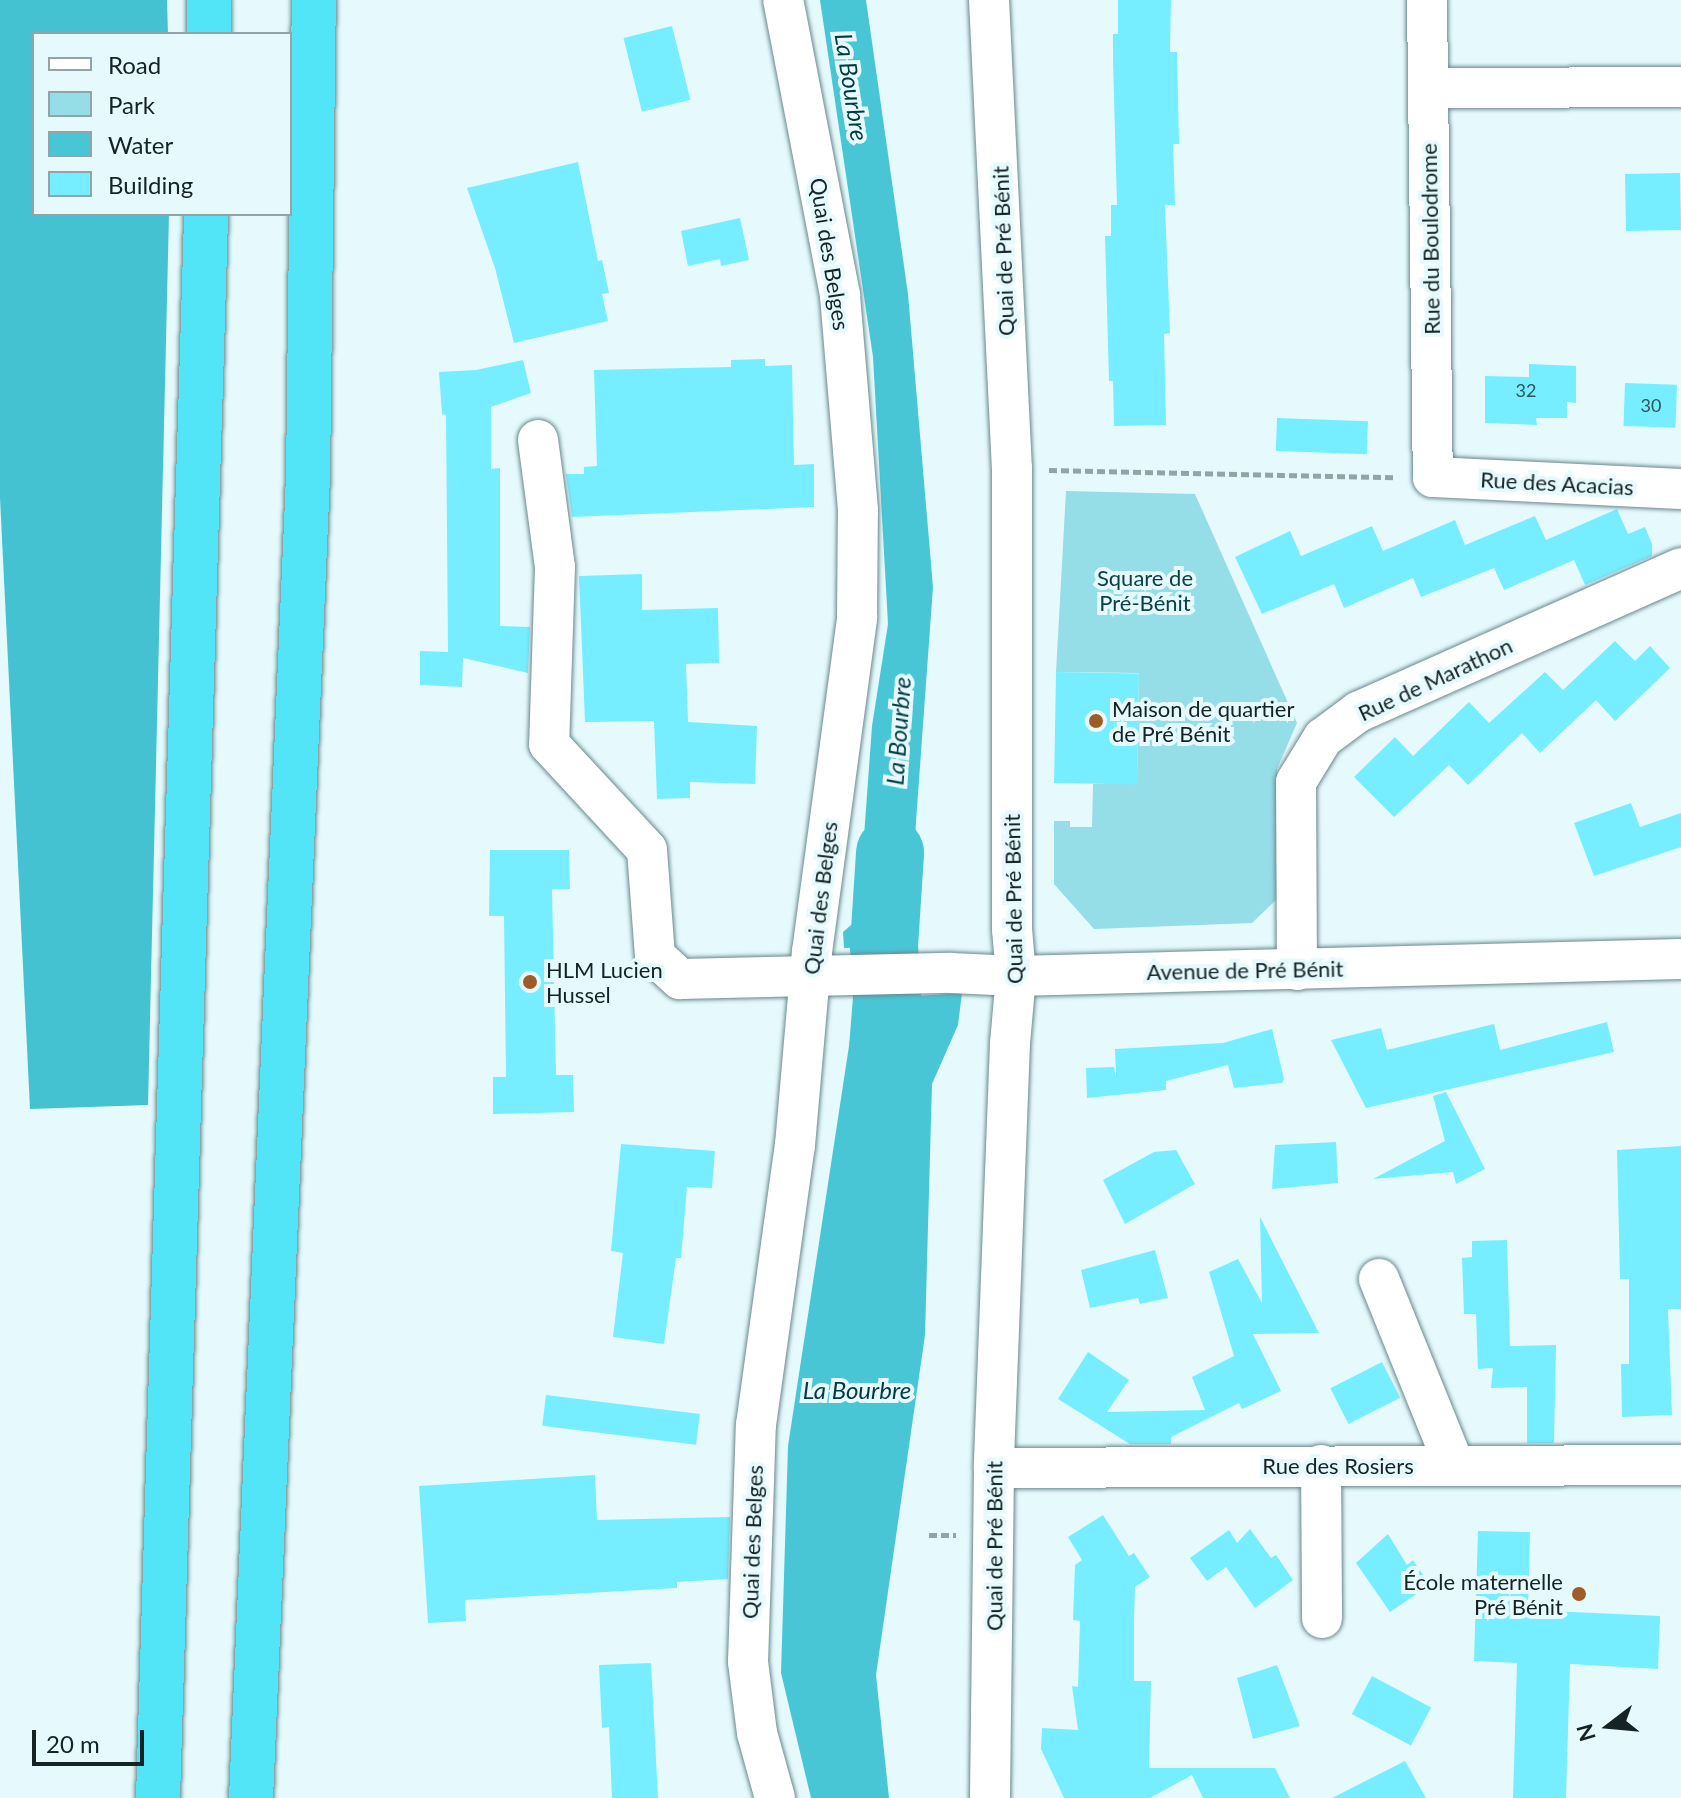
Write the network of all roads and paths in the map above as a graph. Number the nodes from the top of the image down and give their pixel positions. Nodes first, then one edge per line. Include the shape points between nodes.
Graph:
1 (209, 0) edge
2 (314, 0) edge
3 (783, 0) edge
4 (989, 0) edge
5 (1427, 0) edge
6 (209, 32) edge
7 (1681, 87) edge
8 (1429, 88) junction
9 (206, 216) edge
10 (538, 440) dead end
11 (1012, 468) junction
12 (1433, 477) junction
13 (1681, 489) edge
14 (1681, 568) edge
15 (1681, 959) edge
16 (1297, 970) junction
17 (823, 976) junction
18 (1016, 976) junction
19 (1379, 1279) dead end
20 (1321, 1465) junction
21 (1454, 1465) junction
22 (1681, 1465) edge
23 (994, 1468) junction
24 (1322, 1618) dead end
25 (158, 1798) edge
26 (251, 1798) edge
27 (775, 1798) edge
28 (990, 1798) edge

1 - 6 highway
2 - 26 highway via 308,477
3 - 17 street, Quai des Belges via 840,295 858,510 857,617
4 - 11 street, Quai de Pré Bénit
5 - 8 street, Rue du Boulodrome
7 - 8 street
8 - 12 street, Rue du Boulodrome
9 - 25 highway
10 - 17 street, Avenue de Pré Bénit via 555,567 549,744 647,850 655,956 680,979
11 - 12 path
11 - 18 street, Quai de Pré Bénit
12 - 13 street, Rue des Acacias
14 - 16 street, Rue de Marathon via 1358,712 1323,738 1296,782
15 - 16 street, Avenue de Pré Bénit
16 - 18 street, Avenue de Pré Bénit
17 - 18 street, Avenue de Pré Bénit
17 - 27 street, Quai des Belges via 756,1425 748,1662 757,1733
18 - 23 street, Quai de Pré Bénit
19 - 21 street
20 - 21 street, Rue des Rosiers
20 - 23 street, Rue des Rosiers
20 - 24 street
21 - 22 street, Rue des Rosiers
23 - 28 street, Quai de Pré Bénit

